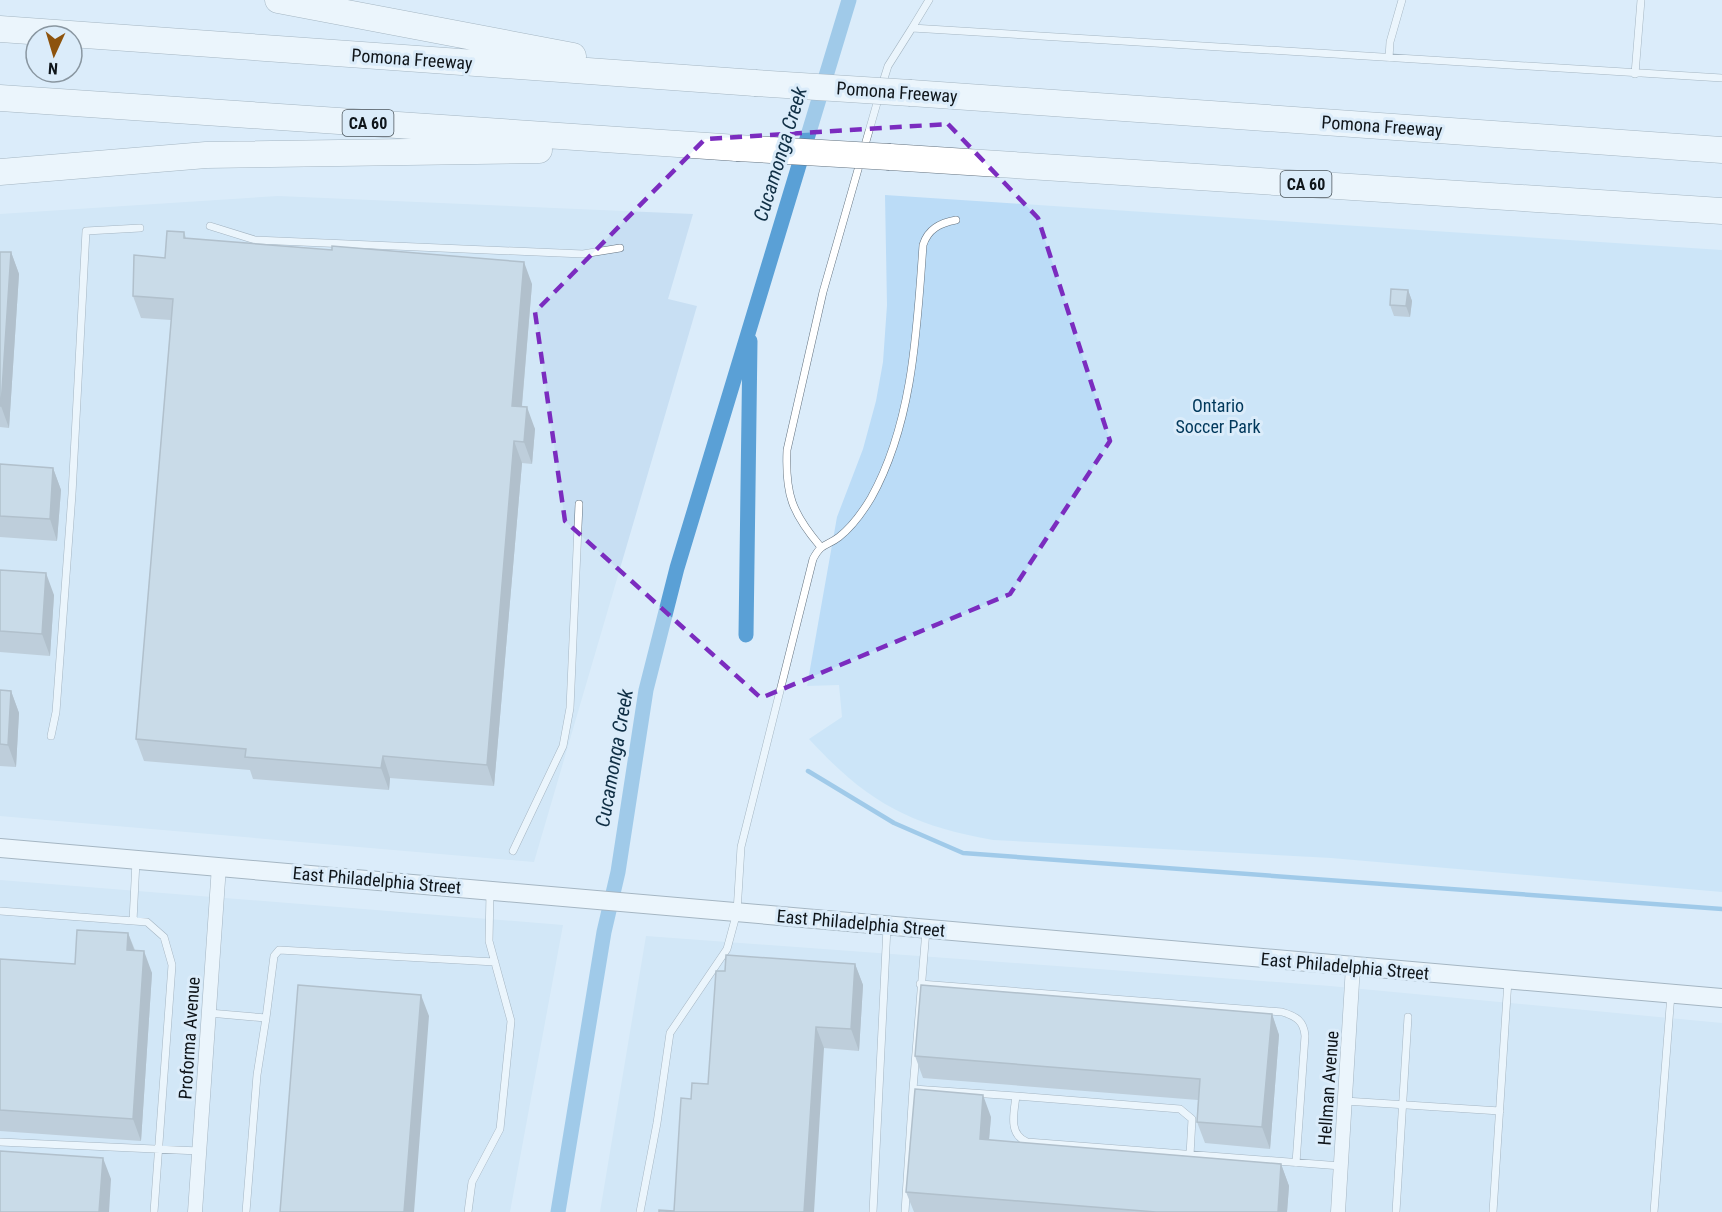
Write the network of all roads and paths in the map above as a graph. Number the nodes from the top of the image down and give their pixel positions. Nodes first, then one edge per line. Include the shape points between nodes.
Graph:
1 (278, 0) edge
2 (929, 0) edge
3 (1402, 0) edge
4 (1641, 0) edge
5 (912, 28) junction
6 (0, 29) edge
7 (1389, 58) junction
8 (1635, 74) junction
9 (688, 78) junction
10 (1722, 78) edge
11 (0, 98) edge
12 (737, 148) junction
13 (1722, 150) edge
14 (0, 172) edge
15 (1722, 211) edge
16 (956, 220) dead end
17 (210, 226) dead end
18 (140, 228) dead end
19 (620, 248) dead end
20 (579, 504) dead end
21 (820, 546) junction
22 (51, 736) dead end
23 (0, 848) edge
24 (513, 851) dead end
25 (136, 859) junction
26 (219, 866) junction
27 (490, 890) junction
28 (0, 911) edge
29 (737, 912) junction
30 (133, 921) junction
31 (887, 926) junction
32 (926, 930) junction
33 (495, 962) junction
34 (1353, 966) junction
35 (1508, 980) junction
36 (920, 984) junction
37 (1671, 993) junction
38 (1722, 998) edge
39 (209, 1012) junction
40 (1408, 1017) dead end
41 (266, 1018) junction
42 (913, 1089) junction
43 (1016, 1096) junction
44 (1345, 1101) junction
45 (1403, 1105) junction
46 (1500, 1111) junction
47 (0, 1142) edge
48 (158, 1148) junction
49 (200, 1151) junction
50 (1190, 1155) junction
51 (1296, 1163) junction
52 (1341, 1166) junction
53 (154, 1212) edge
54 (195, 1212) edge
55 (246, 1212) edge
56 (468, 1212) edge
57 (640, 1212) edge
58 (873, 1212) edge
59 (905, 1212) edge
60 (1338, 1212) edge
61 (1396, 1212) edge
62 (1493, 1212) edge
63 (1654, 1212) edge

1 - 9 highway
2 - 5 lane
3 - 7 lane
4 - 8 lane
5 - 7 lane
5 - 21 lane via 888,66 878,99 823,292 787,450 790,497 799,522
6 - 9 highway, Pomona Freeway
7 - 8 lane
8 - 10 lane
9 - 13 highway, Pomona Freeway, bridge
11 - 12 highway, CA 60
12 - 14 highway via 241,154
12 - 15 highway, CA 60, bridge
16 - 21 lane via 931,230 923,245 910,373 886,465 857,520 838,538
17 - 19 lane via 255,240 583,254
18 - 22 lane via 86,231 72,494
20 - 24 lane via 570,708 563,746
21 - 29 lane via 809,573 741,847
23 - 25 street, East Philadelphia Street
25 - 26 street, East Philadelphia Street
25 - 30 lane
26 - 27 street, East Philadelphia Street
26 - 39 street, Proforma Avenue
27 - 29 street, East Philadelphia Street
27 - 33 lane via 489,941
28 - 30 lane
29 - 31 street, East Philadelphia Street
29 - 57 lane via 727,949 670,1033
30 - 48 lane via 147,922 164,938 172,965
31 - 32 street, East Philadelphia Street
31 - 58 lane
32 - 34 street, East Philadelphia Street
32 - 36 lane
33 - 41 lane via 279,950 274,956
33 - 56 lane via 511,1021 500,1129 472,1182
34 - 35 street, East Philadelphia Street
34 - 44 street, Hellman Avenue
35 - 37 street, East Philadelphia Street
35 - 46 lane
36 - 42 lane
36 - 51 lane via 1282,1012 1296,1017 1305,1036
37 - 38 street, East Philadelphia Street
37 - 63 lane
39 - 41 lane
39 - 49 street, Proforma Avenue
40 - 45 lane
41 - 55 lane via 257,1075
42 - 43 lane
42 - 59 lane
43 - 50 lane via 1013,1127 1018,1137 1027,1142
43 - 50 lane via 1180,1109 1192,1119
44 - 45 lane
44 - 52 street, Hellman Avenue
45 - 46 lane
45 - 61 lane
46 - 62 lane
47 - 48 lane
48 - 49 lane
48 - 53 lane
49 - 54 street, Proforma Avenue
50 - 51 lane
51 - 52 lane
52 - 60 street, Hellman Avenue

